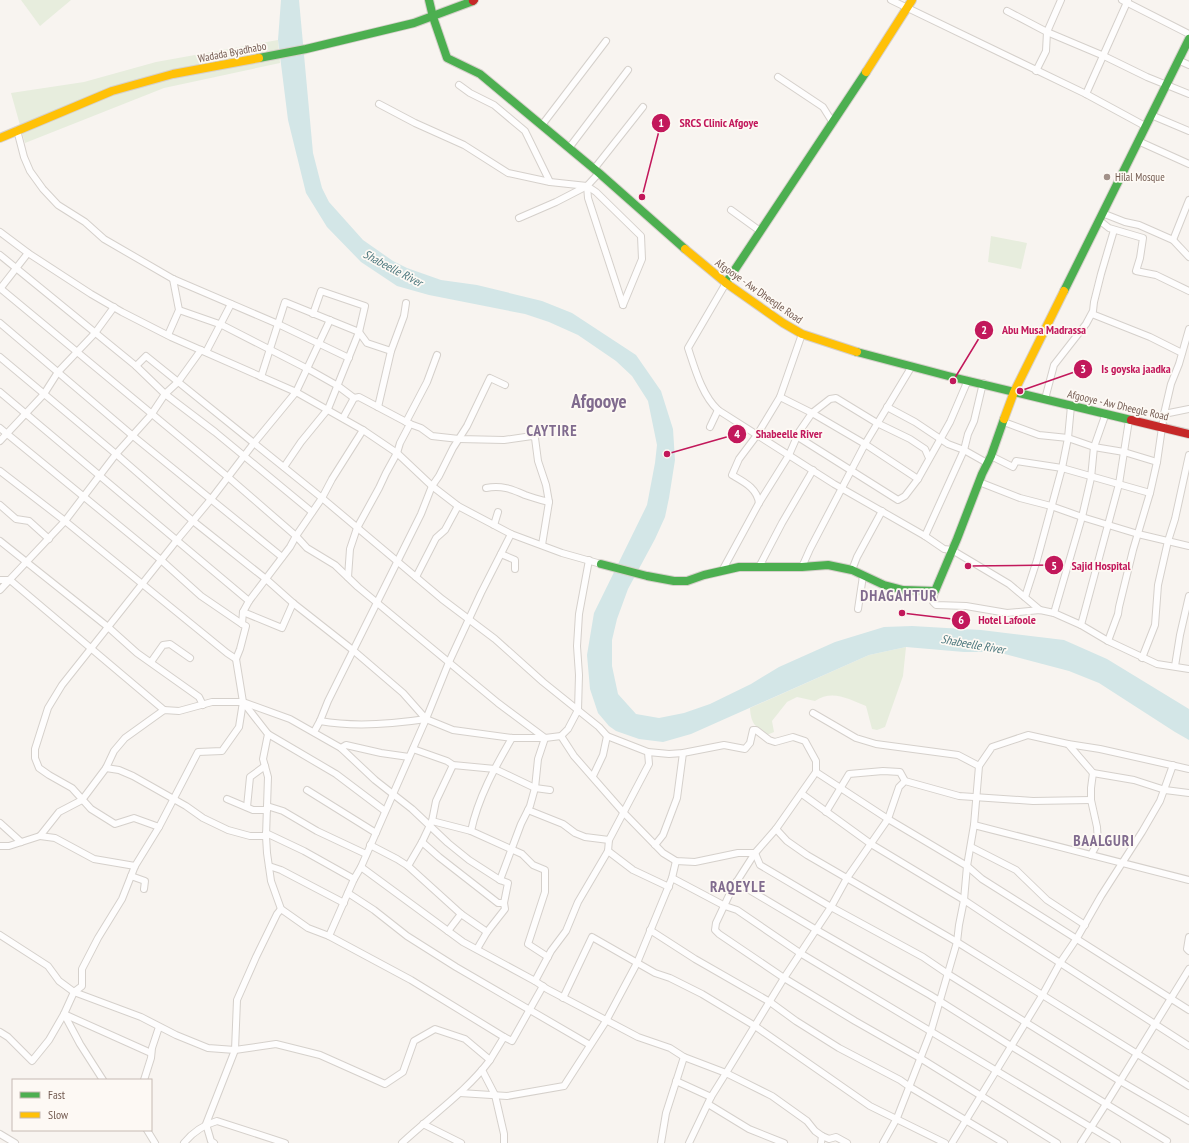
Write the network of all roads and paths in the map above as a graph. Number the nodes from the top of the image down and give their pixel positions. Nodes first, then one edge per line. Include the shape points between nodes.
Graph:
1 (429, 0) edge
2 (474, 0) edge
3 (891, 0) edge
4 (912, 0) edge
5 (1061, 0) edge
6 (1126, 1) edge
7 (906, 8) junction
8 (1007, 11) dead end
9 (433, 17) junction
10 (1047, 32) junction
11 (1189, 34) edge
12 (1189, 39) edge
13 (606, 41) dead end
14 (1104, 56) junction
15 (1178, 60) junction
16 (1189, 65) edge
17 (628, 70) dead end
18 (1036, 71) junction
19 (778, 77) dead end
20 (1166, 84) junction
21 (459, 86) dead end
22 (1086, 94) junction
23 (1189, 94) edge
24 (379, 104) dead end
25 (643, 106) dead end
26 (1151, 114) junction
27 (833, 123) junction
28 (542, 126) junction
29 (1146, 126) junction
30 (17, 130) junction
31 (1189, 131) edge
32 (0, 138) edge
33 (1138, 141) junction
34 (569, 148) junction
35 (1189, 164) edge
36 (596, 171) junction
37 (550, 182) junction
38 (586, 186) junction
39 (1189, 200) edge
40 (731, 210) dead end
41 (1101, 216) junction
42 (519, 218) dead end
43 (1114, 230) junction
44 (0, 232) edge
45 (760, 232) junction
46 (1173, 240) junction
47 (28, 253) junction
48 (0, 255) edge
49 (1189, 257) edge
50 (16, 268) junction
51 (173, 279) junction
52 (726, 283) junction
53 (0, 288) edge
54 (1189, 291) edge
55 (406, 303) dead end
56 (231, 304) junction
57 (114, 307) junction
58 (179, 310) junction
59 (313, 314) junction
60 (1092, 314) junction
61 (330, 320) junction
62 (0, 323) edge
63 (278, 324) junction
64 (222, 325) junction
65 (1189, 330) edge
66 (359, 332) junction
67 (95, 333) junction
68 (802, 334) junction
69 (168, 335) junction
70 (319, 344) junction
71 (270, 350) junction
72 (76, 351) junction
73 (204, 351) junction
74 (391, 351) junction
75 (1182, 353) junction
76 (437, 355) dead end
77 (0, 357) edge
78 (349, 358) junction
79 (136, 366) junction
80 (912, 366) junction
81 (308, 369) junction
82 (58, 372) junction
83 (261, 377) junction
84 (968, 380) junction
85 (178, 382) junction
86 (983, 383) junction
87 (505, 385) dead end
88 (338, 386) junction
89 (0, 392) edge
90 (296, 392) junction
91 (1014, 392) junction
92 (44, 394) junction
93 (165, 394) junction
94 (780, 397) junction
95 (354, 398) junction
96 (1045, 399) junction
97 (1071, 406) junction
98 (378, 407) junction
99 (887, 407) junction
100 (328, 409) junction
101 (1189, 409) edge
102 (718, 410) junction
103 (25, 413) junction
104 (812, 413) junction
105 (1106, 413) junction
106 (151, 414) junction
107 (1164, 414) junction
108 (343, 418) junction
109 (1129, 420) junction
110 (1004, 422) junction
111 (408, 423) junction
112 (877, 423) junction
113 (710, 427) dead end
114 (1162, 427) junction
115 (0, 428) edge
116 (363, 430) junction
117 (7, 434) junction
118 (1189, 434) edge
119 (757, 435) junction
120 (133, 436) junction
121 (798, 437) junction
122 (1068, 438) junction
123 (459, 439) junction
124 (940, 439) junction
125 (0, 441) edge
126 (254, 443) junction
127 (865, 444) junction
128 (1094, 446) junction
129 (964, 450) junction
130 (1124, 452) junction
131 (397, 453) junction
132 (116, 454) junction
133 (789, 455) junction
134 (1189, 455) edge
135 (244, 457) junction
136 (929, 458) junction
137 (989, 459) junction
138 (1157, 462) junction
139 (284, 467) junction
140 (1062, 468) junction
141 (813, 470) junction
142 (851, 470) junction
143 (0, 471) edge
144 (99, 476) junction
145 (228, 477) junction
146 (1091, 478) junction
147 (918, 479) junction
148 (979, 482) junction
149 (1119, 484) junction
150 (432, 486) junction
151 (486, 488) dead end
152 (842, 488) junction
153 (1150, 493) junction
154 (84, 496) junction
155 (212, 498) junction
156 (322, 498) junction
157 (549, 502) junction
158 (759, 503) junction
159 (0, 505) edge
160 (458, 506) junction
161 (1051, 506) junction
162 (882, 511) junction
163 (312, 512) junction
164 (498, 512) dead end
165 (1082, 517) junction
166 (65, 521) junction
167 (193, 521) junction
168 (494, 524) junction
169 (1109, 525) junction
170 (357, 528) junction
171 (511, 534) junction
172 (1138, 534) junction
173 (296, 536) junction
174 (925, 536) junction
175 (49, 539) junction
176 (177, 540) junction
177 (0, 541) edge
178 (1168, 541) junction
179 (542, 545) junction
180 (1189, 546) edge
181 (952, 550) junction
182 (501, 554) junction
183 (282, 557) junction
184 (161, 560) junction
185 (589, 560) junction
186 (27, 562) junction
187 (398, 562) junction
188 (601, 564) joint
189 (759, 567) junction
190 (802, 567) junction
191 (515, 569) dead end
192 (852, 570) junction
193 (722, 571) junction
194 (864, 576) junction
195 (348, 577) junction
196 (416, 577) junction
197 (266, 579) junction
198 (0, 580) edge
199 (10, 580) junction
200 (142, 584) junction
201 (0, 590) edge
202 (935, 591) junction
203 (1189, 596) edge
204 (1025, 597) junction
205 (249, 601) junction
206 (293, 603) junction
207 (377, 603) junction
208 (858, 609) dead end
209 (1040, 610) junction
210 (243, 612) junction
211 (1054, 613) junction
212 (469, 618) junction
213 (242, 624) junction
214 (1081, 625) junction
215 (108, 627) junction
216 (1108, 641) junction
217 (91, 649) junction
218 (354, 651) junction
219 (190, 658) dead end
220 (1142, 658) junction
221 (236, 659) junction
222 (151, 662) junction
223 (449, 662) junction
224 (1174, 666) junction
225 (1189, 669) edge
226 (243, 702) junction
227 (203, 705) junction
228 (164, 710) junction
229 (578, 710) junction
230 (814, 713) dead end
231 (426, 719) junction
232 (320, 721) junction
233 (314, 732) junction
234 (268, 734) junction
235 (561, 736) junction
236 (607, 736) junction
237 (512, 738) junction
238 (545, 738) junction
239 (1068, 744) junction
240 (340, 748) junction
241 (413, 749) junction
242 (648, 752) junction
243 (683, 753) junction
244 (408, 757) junction
245 (453, 765) junction
246 (1173, 765) junction
247 (265, 766) junction
248 (979, 766) junction
249 (106, 768) junction
250 (495, 769) junction
251 (1189, 769) edge
252 (816, 772) junction
253 (1093, 773) junction
254 (593, 776) junction
255 (905, 781) junction
256 (841, 787) junction
257 (535, 788) junction
258 (307, 790) dead end
259 (550, 790) dead end
260 (1165, 790) junction
261 (393, 793) junction
262 (1189, 793) edge
263 (802, 794) junction
264 (976, 797) junction
265 (173, 799) junction
266 (227, 799) dead end
267 (82, 800) junction
268 (1091, 800) junction
269 (247, 808) junction
270 (267, 808) junction
271 (528, 810) junction
272 (385, 811) junction
273 (826, 812) junction
274 (624, 813) junction
275 (888, 819) junction
276 (0, 823) edge
277 (430, 823) junction
278 (974, 825) junction
279 (159, 827) junction
280 (776, 829) junction
281 (471, 831) junction
282 (376, 833) junction
283 (266, 835) junction
284 (40, 836) junction
285 (609, 840) junction
286 (21, 842) junction
287 (422, 842) junction
288 (871, 844) junction
289 (370, 845) junction
290 (655, 845) junction
291 (0, 846) edge
292 (9, 846) junction
293 (971, 847) junction
294 (0, 849) edge
295 (512, 849) junction
296 (608, 851) junction
297 (755, 853) junction
298 (366, 854) junction
299 (1091, 855) junction
300 (676, 861) junction
301 (1123, 862) junction
302 (135, 866) junction
303 (269, 866) junction
304 (408, 866) junction
305 (967, 866) junction
306 (361, 867) junction
307 (131, 876) junction
308 (672, 878) junction
309 (847, 878) junction
310 (354, 879) junction
311 (500, 880) junction
312 (1189, 880) edge
313 (736, 882) junction
314 (669, 887) junction
315 (144, 889) dead end
316 (348, 893) junction
317 (964, 900) junction
318 (344, 903) junction
319 (504, 903) junction
320 (724, 906) junction
321 (831, 907) junction
322 (281, 909) junction
323 (461, 914) junction
324 (1086, 925) junction
325 (815, 929) junction
326 (650, 930) junction
327 (448, 931) junction
328 (487, 932) junction
329 (0, 935) edge
330 (329, 936) junction
331 (1189, 937) edge
332 (1077, 938) junction
333 (957, 942) junction
334 (477, 949) junction
335 (1189, 950) edge
336 (800, 953) junction
337 (548, 957) junction
338 (1060, 962) junction
339 (638, 963) junction
340 (1189, 968) edge
341 (948, 974) junction
342 (784, 978) junction
343 (1186, 979) edge
344 (535, 981) junction
345 (542, 986) junction
346 (74, 992) junction
347 (1043, 994) junction
348 (563, 998) junction
349 (1171, 999) junction
350 (940, 1001) junction
351 (770, 1002) junction
352 (529, 1010) junction
353 (1189, 1010) edge
354 (64, 1014) junction
355 (606, 1021) junction
356 (1026, 1022) junction
357 (1155, 1024) junction
358 (755, 1026) junction
359 (159, 1027) junction
360 (930, 1031) junction
361 (1, 1035) edge
362 (504, 1037) junction
363 (590, 1046) junction
364 (1011, 1046) junction
365 (1189, 1046) edge
366 (234, 1050) junction
367 (151, 1053) junction
368 (1137, 1053) junction
369 (684, 1057) junction
370 (920, 1058) junction
371 (490, 1060) junction
372 (482, 1070) junction
373 (997, 1071) junction
374 (726, 1073) junction
375 (103, 1079) edge
376 (144, 1079) edge
377 (676, 1081) junction
378 (1120, 1081) junction
379 (1189, 1086) edge
380 (910, 1087) junction
381 (460, 1093) junction
382 (495, 1095) junction
383 (981, 1095) junction
384 (711, 1097) junction
385 (708, 1104) junction
386 (1106, 1104) junction
387 (897, 1118) junction
388 (967, 1121) junction
389 (1189, 1121) edge
390 (206, 1124) junction
391 (423, 1124) junction
392 (1091, 1128) junction
393 (148, 1131) edge
394 (0, 1134) edge
395 (821, 1140) edge
396 (1166, 1141) dead end
397 (15, 1143) edge
398 (155, 1143) edge
399 (184, 1143) edge
400 (214, 1143) edge
401 (285, 1143) edge
402 (402, 1143) edge
403 (461, 1143) edge
404 (504, 1143) edge
405 (661, 1143) edge
406 (689, 1143) edge
407 (784, 1143) edge
408 (848, 1143) edge
409 (884, 1143) edge
410 (945, 1143) edge
411 (952, 1143) edge
412 (1004, 1143) edge
413 (1057, 1143) edge
414 (1081, 1143) edge
415 (1118, 1143) edge

1 - 9 main road, Afgooye - Aw Dheegle Road
2 - 9 main road, Wadada Byadhabo
3 - 7 street
4 - 7 main road
5 - 10 street
6 - 11 street
6 - 14 street
7 - 18 street
7 - 27 main road
8 - 10 street
9 - 28 main road, Afgooye - Aw Dheegle Road via 447,58 480,74
9 - 30 main road, Wadada Byadhabo via 306,49 173,74 112,91
10 - 14 street
10 - 18 street via 1046,51
12 - 15 main road
13 - 28 street
14 - 20 street
14 - 22 street
15 - 16 street
15 - 20 main road
17 - 34 street
18 - 22 street
19 - 27 street via 823,107
20 - 23 street
20 - 26 main road
21 - 37 street via 494,105 525,131
22 - 29 street
24 - 37 street via 464,145 508,173
25 - 36 street
26 - 29 main road
26 - 31 street
27 - 45 main road
28 - 34 main road, Afgooye - Aw Dheegle Road
29 - 33 main road
30 - 32 main road, Wadada Byadhabo
30 - 51 street via 30,170 43,189 58,204 85,222 104,239
33 - 35 street
33 - 41 main road
34 - 36 main road, Afgooye - Aw Dheegle Road
36 - 38 street
36 - 52 main road, Afgooye - Aw Dheegle Road
37 - 38 street
38 - 38 street via 588,198 623,305 642,259 641,236 596,192
38 - 42 street
39 - 46 street
40 - 45 street
41 - 43 street via 1109,228
41 - 46 street via 1139,225
41 - 91 main road
43 - 54 street via 1143,238 1136,271 1156,275
43 - 60 street
44 - 47 street
45 - 52 main road
46 - 49 street
47 - 50 street
47 - 57 street
48 - 50 street
50 - 53 street
50 - 67 street
51 - 56 street
51 - 58 street
52 - 68 main road, Afgooye - Aw Dheegle Road
52 - 102 street via 688,348 705,392 711,404
53 - 72 street
55 - 74 street
56 - 63 street
56 - 64 street
57 - 67 street
57 - 69 street
58 - 64 street
58 - 69 street
59 - 61 street
59 - 63 street via 285,302
59 - 66 street via 321,291 365,306
60 - 75 street
60 - 96 street via 1054,365
61 - 66 street
61 - 70 street
62 - 82 street
63 - 70 street
63 - 71 street
64 - 71 street
64 - 73 street
65 - 75 street
66 - 74 street via 367,343
66 - 78 street
67 - 72 street
67 - 79 street
68 - 80 main road, Afgooye - Aw Dheegle Road via 839,347
68 - 94 street
69 - 73 street
70 - 78 street
70 - 81 street
71 - 81 street
71 - 83 street
72 - 82 street
72 - 106 street
73 - 83 street
73 - 85 street
74 - 98 street
75 - 107 street
76 - 111 street
77 - 92 street
78 - 88 street
79 - 85 street via 146,356
79 - 93 street
80 - 84 main road, Afgooye - Aw Dheegle Road
80 - 99 street
81 - 88 street
81 - 90 street
82 - 92 street
82 - 120 street
83 - 90 street
84 - 86 main road, Afgooye - Aw Dheegle Road
84 - 124 street
85 - 93 street
85 - 126 street
86 - 91 main road, Afgooye - Aw Dheegle Road
86 - 129 street
87 - 123 street via 490,378
88 - 95 street
88 - 100 street
89 - 103 street
90 - 100 street
90 - 126 street
91 - 96 main road, Afgooye - Aw Dheegle Road
91 - 110 main road
92 - 103 street
92 - 132 street
93 - 106 street
93 - 135 street
94 - 104 street
94 - 119 street
95 - 98 street via 359,397
95 - 108 street
96 - 97 main road, Afgooye - Aw Dheegle Road
97 - 105 main road, Afgooye - Aw Dheegle Road
97 - 122 street
98 - 111 street
99 - 112 street
99 - 124 street
100 - 108 street
100 - 139 street
101 - 107 street
102 - 113 street
102 - 119 street
103 - 117 street
103 - 144 street
104 - 112 street via 830,399 836,398
104 - 121 street
104 - 127 street
105 - 109 main road, Afgooye - Aw Dheegle Road
105 - 128 street
106 - 120 street
106 - 145 street
107 - 114 street
108 - 116 street
109 - 114 main road, Afgooye - Aw Dheegle Road
109 - 130 street
110 - 122 street via 1039,435
110 - 137 main road
111 - 123 street via 432,436
111 - 131 street
112 - 127 street
112 - 136 street via 925,449
114 - 118 main road, Afgooye - Aw Dheegle Road
114 - 138 street
115 - 117 street
116 - 131 street
116 - 156 street
117 - 125 street
117 - 154 street
119 - 133 street
119 - 158 street via 739,459 732,475 753,488 758,495
120 - 132 street
120 - 155 street
121 - 133 street
121 - 142 street
122 - 128 street
122 - 140 street
123 - 150 street
123 - 157 street via 504,440 532,436 535,438
124 - 129 street
124 - 136 street
126 - 135 street
126 - 139 street
127 - 142 street
127 - 147 street
128 - 130 street
128 - 146 street
129 - 137 street
129 - 174 street
130 - 138 street
130 - 149 street
131 - 150 street
131 - 170 street
132 - 144 street
132 - 167 street
133 - 141 street
133 - 158 street
134 - 178 street
135 - 145 street
135 - 163 street
136 - 147 street
137 - 140 street via 1013,467 1016,461
137 - 148 main road
138 - 153 street
139 - 156 street
140 - 146 street
140 - 161 street
141 - 152 street
141 - 189 street
142 - 147 street via 898,500 906,496
142 - 152 street
143 - 166 street
144 - 154 street
144 - 176 street
145 - 155 street
145 - 173 street
146 - 149 street
146 - 165 street
148 - 161 street via 1020,498
148 - 181 main road
149 - 153 street
149 - 169 street
150 - 160 street
150 - 187 street
151 - 157 street via 511,488
152 - 162 street
152 - 190 street
153 - 172 street
154 - 166 street
154 - 184 street
155 - 167 street
155 - 183 street
156 - 163 street
156 - 170 street
157 - 179 street
158 - 193 street
159 - 175 street via 16,520 29,521
160 - 168 street
160 - 196 street via 445,530 436,538
161 - 165 street
161 - 204 street
162 - 174 street
162 - 192 street via 856,557
163 - 173 street
164 - 168 street
165 - 169 street
165 - 211 street
166 - 175 street
166 - 200 street
167 - 176 street
167 - 197 street
168 - 171 street
169 - 172 street
169 - 214 street
170 - 187 street
170 - 195 street via 350,549
171 - 179 street
171 - 182 street
172 - 178 street
172 - 216 street via 1118,614
173 - 183 street
173 - 195 street via 307,548 335,565
174 - 181 street via 944,549
175 - 186 street
176 - 184 street
176 - 205 street
177 - 186 street
178 - 180 street
178 - 220 street via 1158,585 1155,626
179 - 185 street
181 - 202 main road
181 - 204 street via 1009,584
182 - 191 street via 515,560
182 - 212 street
183 - 197 street
184 - 200 street
184 - 213 street via 201,596
185 - 188 street
185 - 229 street via 577,638
186 - 199 street
186 - 215 street
187 - 196 street
187 - 207 street
188 - 193 main road via 674,581 687,581
189 - 190 main road
189 - 193 main road via 739,567
190 - 192 main road via 828,565
192 - 194 main road
194 - 202 main road via 903,590
194 - 208 street
195 - 207 street
196 - 212 street
197 - 205 street
197 - 206 street
198 - 199 street
199 - 201 street
199 - 217 street
200 - 215 street
200 - 221 street
202 - 209 street via 933,602 936,605 966,606 1007,613
203 - 224 street
204 - 209 street
205 - 210 street
206 - 210 street via 282,628
206 - 218 street
207 - 218 street
207 - 223 street
209 - 211 street
210 - 213 street
211 - 214 street
212 - 223 street
212 - 229 street
213 - 221 street via 246,626
214 - 216 street
215 - 217 street
215 - 222 street
216 - 220 street
217 - 228 street
217 - 267 street via 53,698 35,749 39,768 72,788
218 - 231 street via 403,693
218 - 232 street
219 - 222 street via 170,644 163,645
220 - 224 street via 1157,664
221 - 226 street
222 - 227 street via 199,697
223 - 231 street
223 - 238 street via 498,704
224 - 225 street
226 - 227 street via 212,702
226 - 233 street via 290,719
226 - 234 street
226 - 265 street via 239,727 222,751 198,752
227 - 228 street via 179,711
228 - 249 street via 125,738 114,751
229 - 235 street via 568,729
229 - 236 street
230 - 248 street via 856,738 876,744 958,755
231 - 232 street via 339,725
231 - 237 street via 453,730
231 - 241 street
232 - 233 street
233 - 240 street
234 - 247 street via 263,759
234 - 272 street via 336,774
235 - 238 street
235 - 254 street via 574,756
236 - 242 street
236 - 254 street via 603,755
237 - 238 street
237 - 250 street
238 - 257 street via 538,759
239 - 246 street
239 - 248 street via 1028,735 992,747
239 - 253 street
240 - 244 street via 346,745
240 - 261 street
241 - 244 street
241 - 245 street
242 - 243 street
242 - 274 street via 649,764
243 - 252 street via 724,745 745,749 750,743 753,730 756,730 775,742 794,737 805,741 816,761
243 - 290 street via 677,798 664,835
244 - 261 street
245 - 250 street
245 - 277 street via 436,802
246 - 251 street
246 - 260 street
247 - 269 street via 250,777
247 - 270 street via 268,777
248 - 264 street
249 - 265 street via 134,776
249 - 267 street
250 - 257 street
250 - 281 street via 475,814
252 - 256 street
252 - 263 street
253 - 260 street via 1134,780
253 - 268 street
254 - 274 street
255 - 256 street via 900,772 866,771 849,774
255 - 264 street via 959,796
255 - 275 street via 899,787
256 - 273 street
256 - 275 street
257 - 259 street
257 - 271 street
258 - 282 street
260 - 262 street
260 - 301 street
261 - 272 street
261 - 277 street
263 - 273 street
263 - 280 street
264 - 268 street via 1032,801
264 - 278 street
265 - 279 street
265 - 283 street via 202,818 228,830 250,836
266 - 269 street
267 - 279 street via 115,824 134,818
267 - 284 street via 59,812
268 - 299 street via 1098,842
269 - 270 street
270 - 283 street
270 - 298 street via 283,811 317,831
271 - 285 street via 563,824 585,837
271 - 295 street
272 - 282 street
273 - 288 street
274 - 285 street
274 - 290 street
275 - 288 street
275 - 305 street
276 - 286 street
277 - 281 street
277 - 287 street
277 - 311 street via 469,860
278 - 293 street
278 - 299 street
279 - 302 street
280 - 297 street
280 - 309 street via 787,841 807,855
281 - 295 street
282 - 289 street
283 - 303 street
283 - 310 street via 304,851
284 - 286 street
284 - 302 street via 55,838 94,859
285 - 296 street
286 - 292 street
287 - 304 street
287 - 319 street via 498,903
288 - 309 street
288 - 317 street
289 - 298 street
289 - 304 street
290 - 300 street
291 - 292 street
292 - 294 street
293 - 305 street
293 - 324 street via 1016,870 1047,900
295 - 311 street
295 - 337 street via 522,854 533,865 545,870 545,892 528,944
296 - 314 street via 633,870
296 - 337 street via 578,902 566,931
297 - 300 street via 738,853 696,862
297 - 313 street
297 - 321 street via 760,865
298 - 306 street
299 - 301 street
300 - 308 street
301 - 312 street
301 - 324 street
302 - 307 street
303 - 318 street
303 - 322 street
304 - 323 street
305 - 317 street
305 - 332 street via 982,879
306 - 310 street
306 - 327 street
307 - 315 street via 145,881
307 - 346 street via 122,899 82,969 82,986
308 - 314 street
308 - 320 street
309 - 321 street
309 - 333 street
310 - 316 street
311 - 319 street via 508,883
313 - 320 street
313 - 325 street
314 - 326 street
316 - 318 street
316 - 352 street via 407,936
317 - 333 street
317 - 338 street
318 - 330 street
319 - 328 street via 505,909
320 - 336 street via 737,910
320 - 342 street via 715,930
321 - 325 street
321 - 341 street via 923,957
322 - 330 street via 308,928
322 - 366 street via 237,1000
323 - 327 street
323 - 328 street
324 - 332 street
325 - 336 street
325 - 350 street
326 - 339 street
326 - 351 street
327 - 334 street
328 - 334 street
329 - 346 street via 48,966 59,981
330 - 362 street via 411,980
331 - 335 street via 1186,949
332 - 338 street
332 - 349 street
333 - 341 street
333 - 347 street
334 - 344 street
336 - 342 street
336 - 360 street
337 - 344 street
338 - 347 street
338 - 357 street
339 - 348 street via 592,937
339 - 355 street
339 - 358 street via 702,994
340 - 343 street
341 - 350 street
341 - 356 street
342 - 351 street
342 - 370 street
343 - 349 street
344 - 345 street
345 - 348 street
345 - 352 street
346 - 354 street
346 - 359 street via 141,1017
347 - 356 street
347 - 368 street
348 - 355 street
349 - 353 street
349 - 357 street
350 - 360 street
350 - 364 street
351 - 358 street
351 - 380 street via 839,1048
352 - 362 street via 512,1042
352 - 363 street
354 - 361 street via 32,1061 8,1037
354 - 367 street
354 - 375 street
355 - 363 street
355 - 369 street via 638,1037 670,1048
356 - 364 street
356 - 378 street
357 - 365 street
357 - 368 street
358 - 374 street
358 - 387 street via 870,1106
359 - 366 street via 208,1048
359 - 367 street
360 - 370 street
360 - 373 street
362 - 371 street
363 - 382 street via 564,1086 508,1096
364 - 373 street
364 - 386 street
366 - 371 street via 276,1044 320,1055 385,1084 403,1072 414,1041 435,1028 465,1039
366 - 390 street
367 - 376 street
368 - 378 street
368 - 379 street
369 - 374 street
369 - 377 street
370 - 380 street
370 - 383 street
371 - 372 street
372 - 381 street
372 - 382 street
373 - 383 street
373 - 392 street
374 - 384 street
374 - 395 street via 772,1096 807,1121
377 - 384 street
377 - 405 street via 666,1113
378 - 386 street
378 - 389 street
380 - 387 street
380 - 388 street
381 - 382 street
381 - 391 street
382 - 404 street
383 - 388 street
383 - 413 street
384 - 385 street
385 - 406 street
385 - 407 street via 749,1129
386 - 392 street
386 - 396 street
387 - 409 street
387 - 410 street
388 - 411 street
388 - 412 street
390 - 399 street via 192,1133
390 - 400 street
390 - 401 street via 216,1121
391 - 402 street
391 - 403 street
392 - 414 street
392 - 415 street
393 - 398 street
394 - 397 street
395 - 408 street via 836,1137

